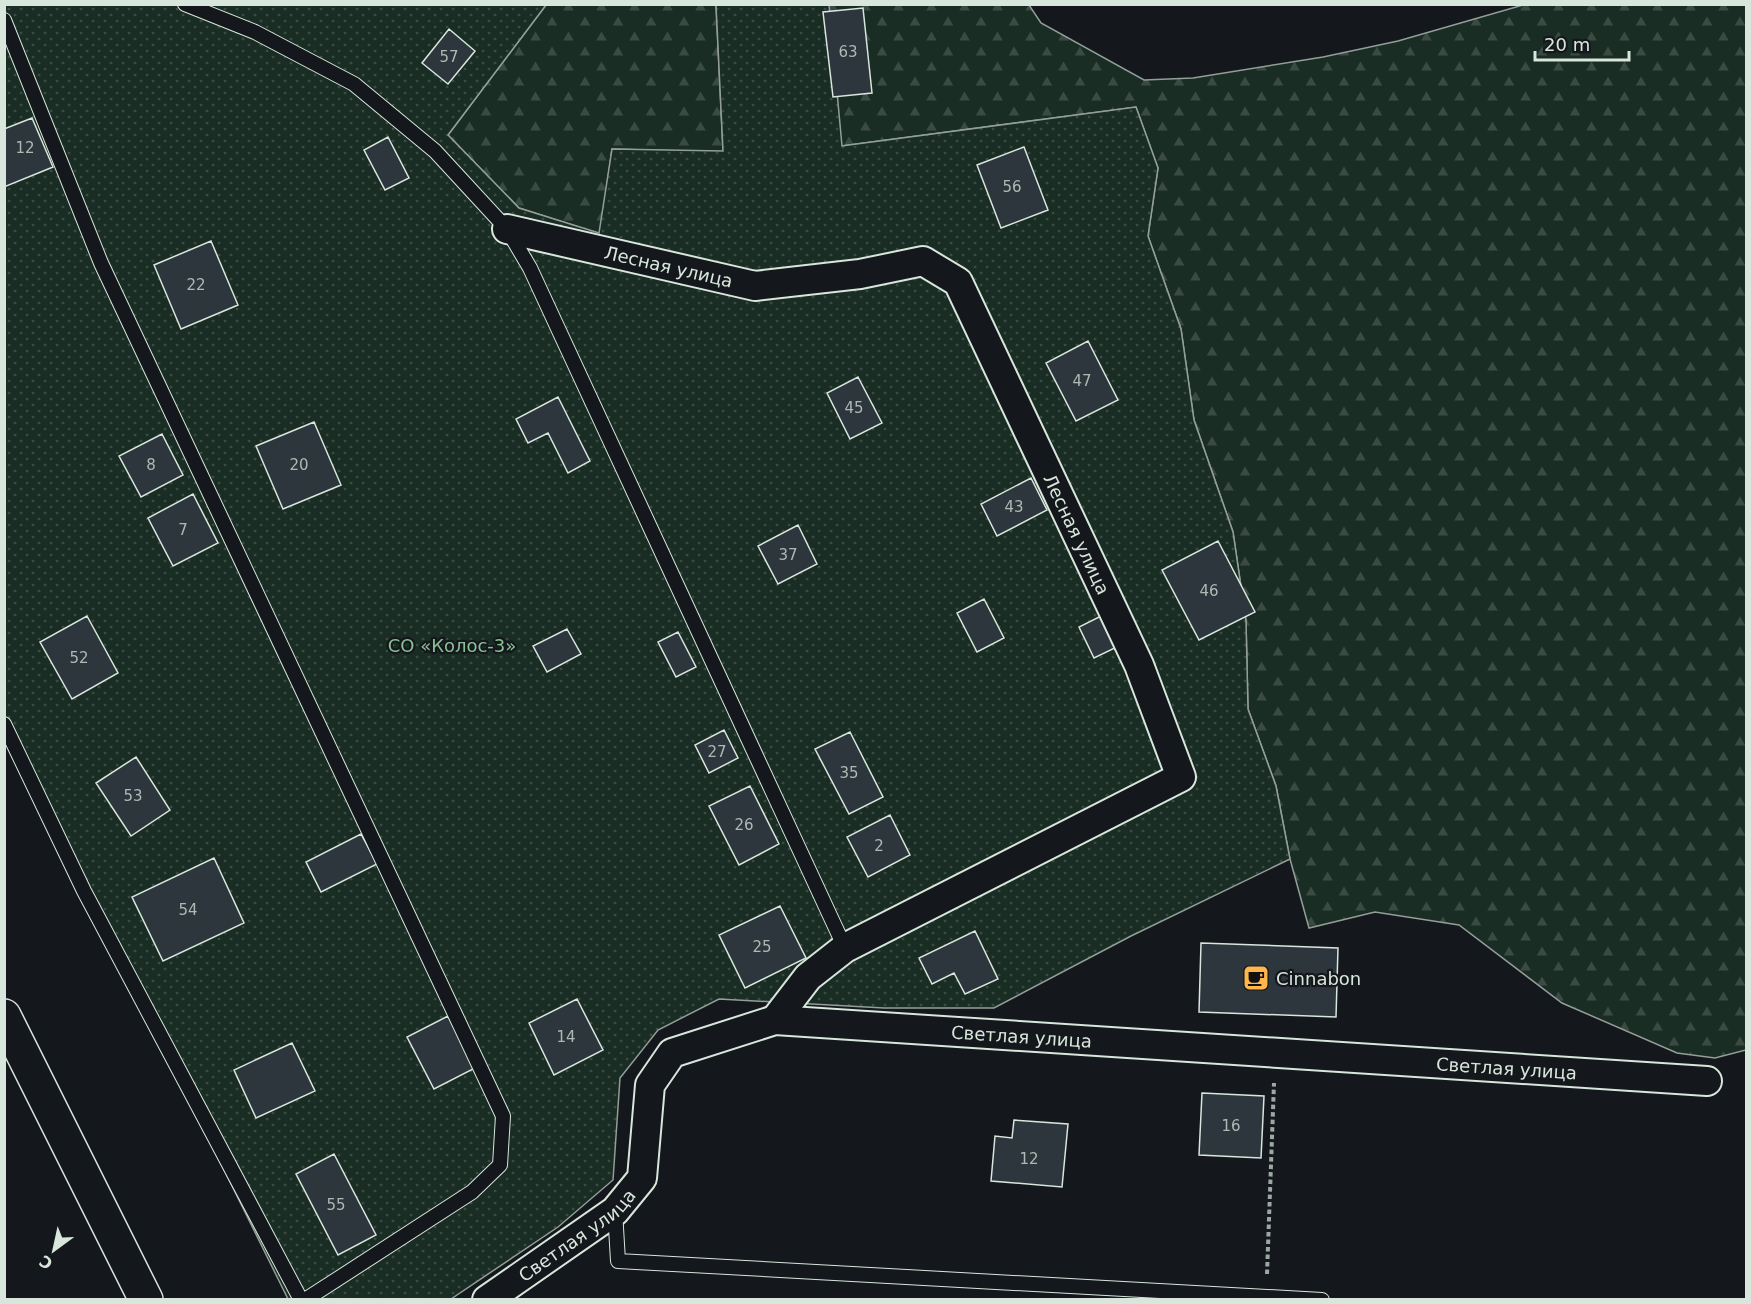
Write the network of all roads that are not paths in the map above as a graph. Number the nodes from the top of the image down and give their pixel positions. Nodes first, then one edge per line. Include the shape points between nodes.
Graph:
1 (185, 4) edge
2 (4, 20) edge
3 (507, 229) junction
4 (4, 724) edge
5 (844, 948) junction
6 (4, 1016) edge
7 (775, 1020) junction
8 (1707, 1081) dead end
9 (615, 1211) junction
10 (146, 1299) edge
11 (303, 1299) edge
12 (487, 1299) edge
13 (1322, 1299) edge

1 - 3 lane via 255,32 354,84 435,151
2 - 11 lane via 101,263 503,1116 500,1164 472,1192
3 - 5 lane via 535,279
3 - 5 street, Лесная улица via 755,286 861,274 923,261 958,282 1139,665 1181,777
4 - 11 lane via 84,891
5 - 7 street, Лесная улица via 808,977
6 - 10 street
7 - 8 street, Светлая улица
7 - 9 street, Светлая улица via 672,1053 650,1085 642,1178
9 - 12 street, Светлая улица
9 - 13 lane via 618,1261

